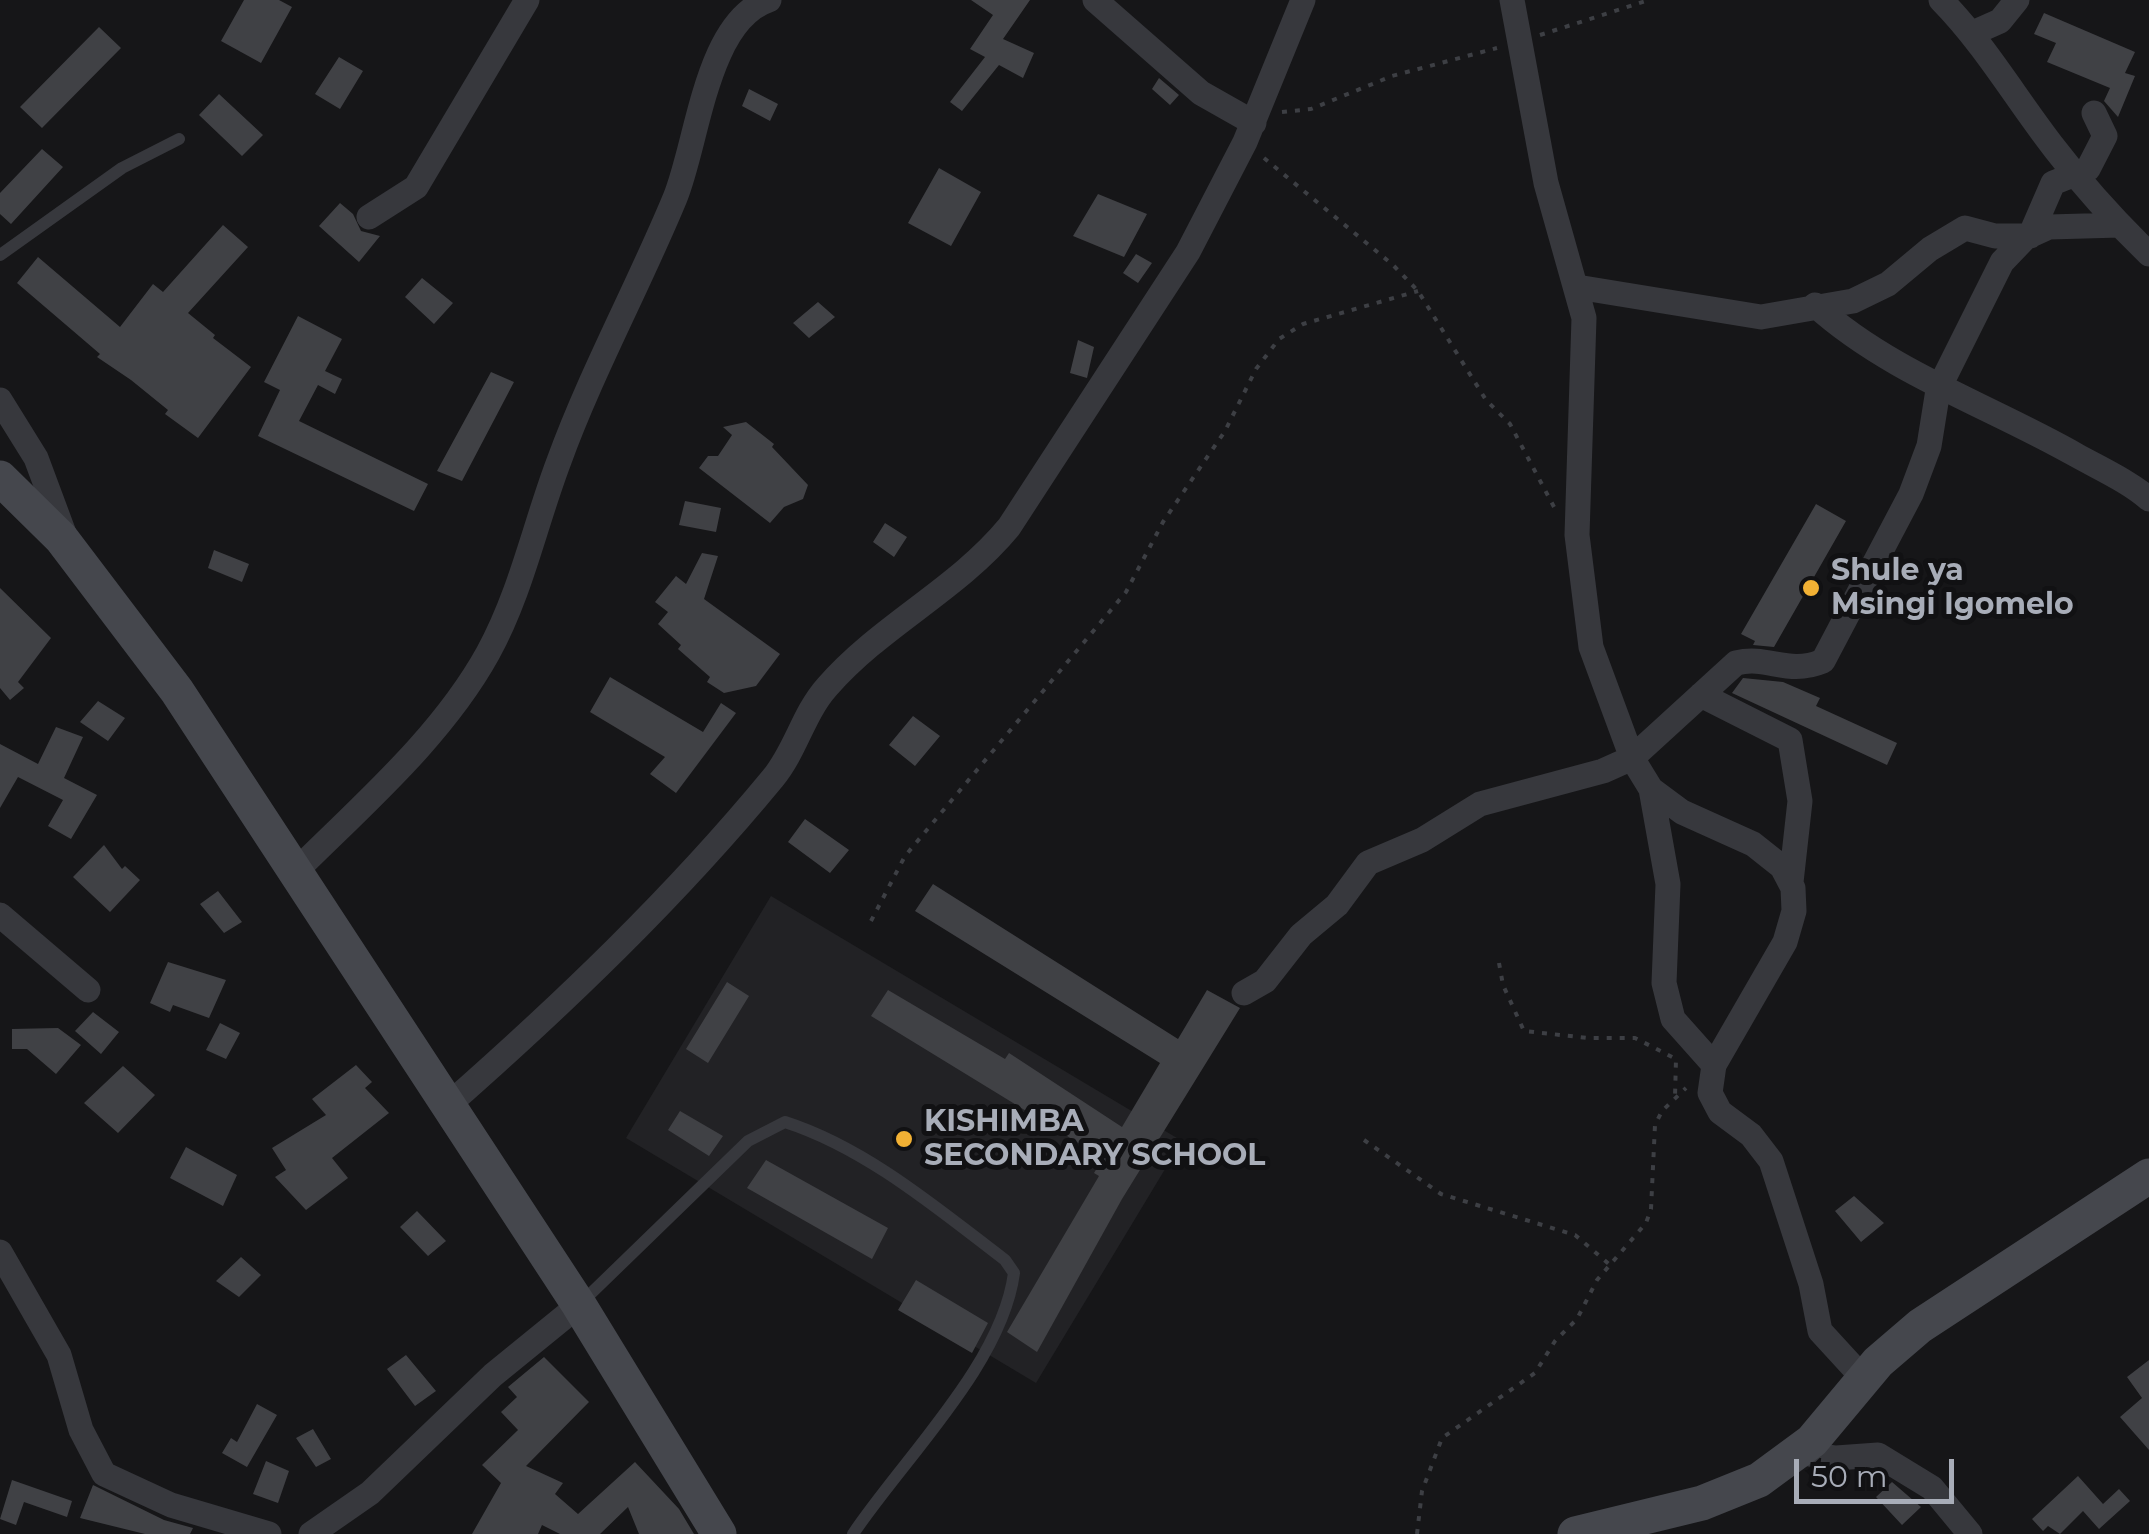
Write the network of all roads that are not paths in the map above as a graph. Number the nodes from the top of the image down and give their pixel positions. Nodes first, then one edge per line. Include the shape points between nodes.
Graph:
1 (527, 0) edge
2 (769, 0) edge
3 (1096, 0) edge
4 (1304, 0) edge
5 (1512, 0) edge
6 (1941, 0) edge
7 (2017, 0) edge
8 (1973, 33) junction
9 (2094, 113) dead end
10 (1253, 125) junction
11 (178, 139) dead end
12 (2075, 174) junction
13 (369, 216) dead end
14 (2120, 225) junction
15 (2030, 236) junction
16 (2149, 254) edge
17 (0, 255) edge
18 (1576, 287) junction
19 (1817, 306) junction
20 (1941, 384) junction
21 (0, 400) edge
22 (0, 478) edge
23 (2149, 499) edge
24 (69, 549) junction
25 (1701, 694) junction
26 (1632, 758) junction
27 (1651, 789) junction
28 (293, 874) junction
29 (1791, 882) junction
30 (0, 914) edge
31 (88, 990) dead end
32 (1244, 993) dead end
33 (1714, 1065) junction
34 (446, 1107) junction
35 (2149, 1176) edge
36 (0, 1252) edge
37 (579, 1305) junction
38 (1864, 1379) junction
39 (1795, 1452) junction
40 (269, 1534) edge
41 (312, 1534) edge
42 (719, 1534) edge
43 (853, 1534) edge
44 (1575, 1534) edge
45 (1970, 1534) edge

1 - 13 street via 416,187
2 - 28 street via 742,14 708,84 683,178 559,460 488,653 386,782
3 - 10 street via 1201,92
4 - 10 street
5 - 18 street via 1546,182
6 - 8 street
7 - 8 street via 2000,21
8 - 12 street
9 - 12 street via 2105,136 2088,169
10 - 34 street via 1188,252 988,552 883,633 826,688 789,757 698,864 536,1028
11 - 17 lane via 108,178
12 - 14 street
12 - 15 street via 2053,183
14 - 15 street via 2064,224
14 - 16 street
15 - 19 street via 1965,228 1888,284 1853,301
15 - 20 street via 2002,262
18 - 19 street via 1762,317
18 - 26 street via 1586,336 1576,534 1591,647
19 - 20 street via 1841,329
20 - 23 street via 2015,419
20 - 25 street via 1911,494 1824,660 1804,668 1736,663
21 - 24 street via 56,500
22 - 24 street
24 - 28 street via 177,691
25 - 26 street
25 - 29 street via 1790,740 1800,810
26 - 27 street
26 - 32 street via 1480,804 1368,863 1264,982
27 - 29 street via 1682,812 1753,844
27 - 33 street via 1668,884 1664,984 1673,1019
28 - 34 street
29 - 33 street via 1794,911 1785,942
30 - 31 street
33 - 38 street via 1713,1104 1764,1147 1777,1176 1820,1331
34 - 37 street
35 - 38 street via 1943,1310
36 - 40 street via 53,1344 104,1474 171,1506
37 - 41 street via 480,1386 370,1493
37 - 42 street
37 - 43 lane via 748,1141 785,1122 884,1172 1005,1260 1014,1274 1010,1305 981,1362
38 - 39 street
39 - 44 street via 1732,1494
39 - 45 street via 1878,1455 1932,1488

